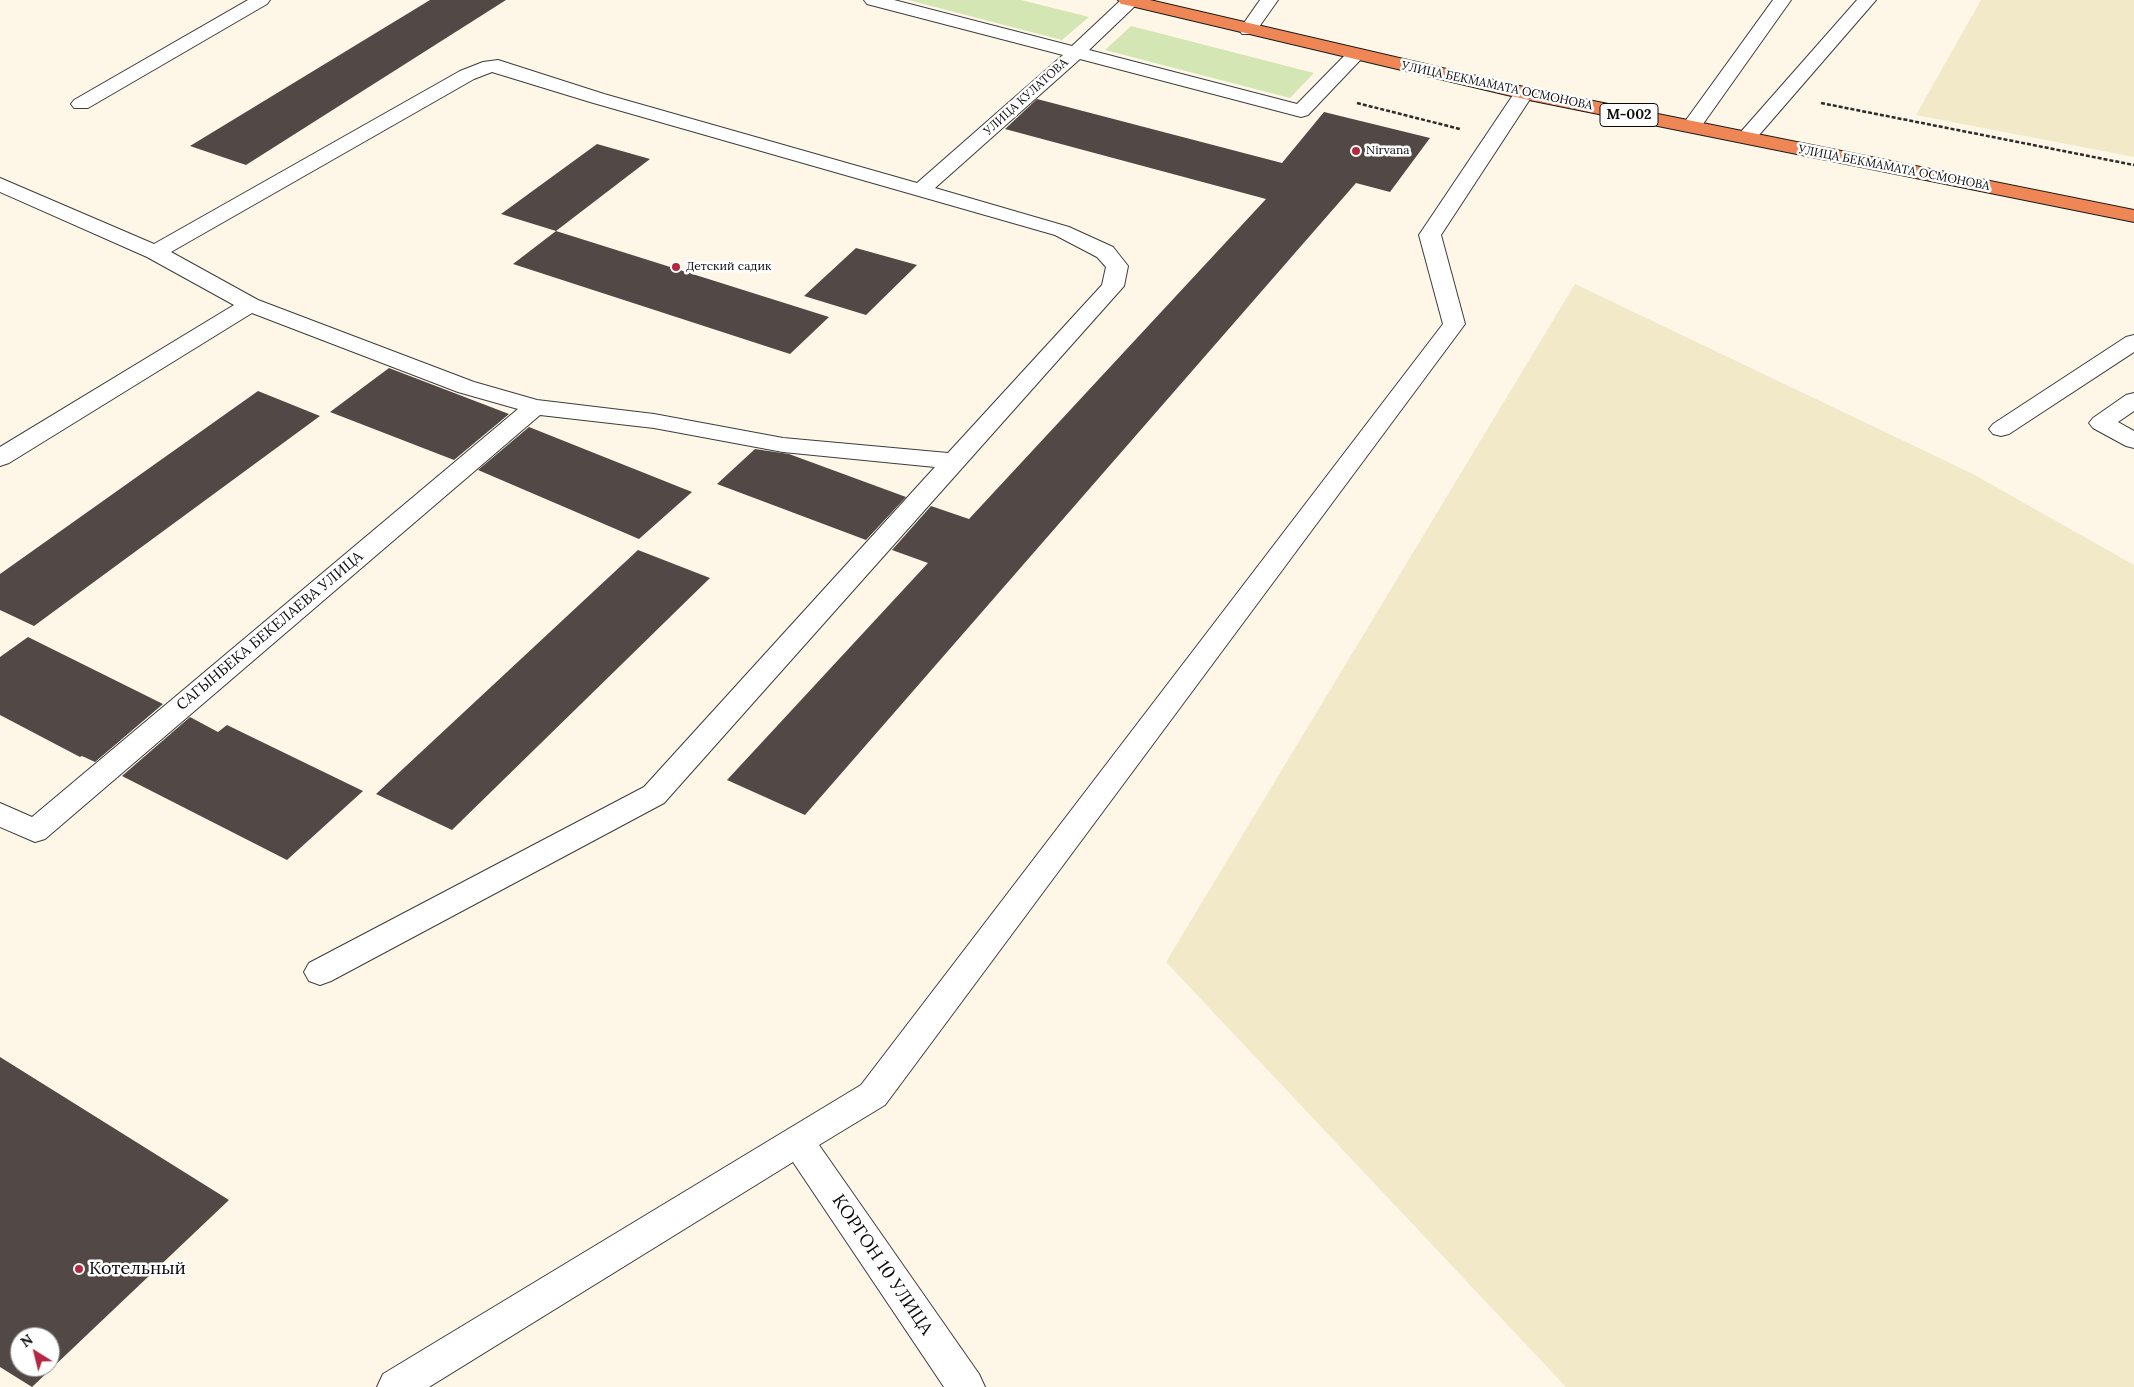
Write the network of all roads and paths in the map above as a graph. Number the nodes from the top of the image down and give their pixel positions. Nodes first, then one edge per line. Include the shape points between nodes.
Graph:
1 (261, 0) edge
2 (873, 0) edge
3 (1128, 0) edge
4 (1269, 0) edge
5 (1782, 0) edge
6 (1868, 0) edge
7 (1248, 30) junction
8 (1077, 52) junction
9 (1356, 55) junction
10 (1524, 93) junction
11 (1783, 96) junction
12 (81, 104) dead end
13 (1691, 127) junction
14 (1746, 138) junction
15 (2134, 165) edge
16 (0, 184) edge
17 (920, 191) junction
18 (2134, 216) edge
19 (155, 252) junction
20 (250, 305) junction
21 (2134, 342) edge
22 (2134, 400) edge
23 (536, 407) junction
24 (2001, 429) dead end
25 (2134, 441) edge
26 (0, 458) edge
27 (954, 461) junction
28 (0, 814) edge
29 (320, 972) dead end
30 (798, 1142) junction
31 (396, 1387) edge
32 (966, 1387) edge

1 - 12 street
2 - 8 street
3 - 7 highway, УЛИЦА БЕКМАМАТА ОСМОНОВА / M-002
3 - 8 street, УЛИЦА КУЛАТОВА
4 - 7 street
5 - 13 street
6 - 11 street
7 - 9 highway, УЛИЦА БЕКМАМАТА ОСМОНОВА / M-002
8 - 9 street via 1301,111
8 - 17 street, УЛИЦА КУЛАТОВА
9 - 10 highway, УЛИЦА БЕКМАМАТА ОСМОНОВА / M-002
10 - 13 highway, УЛИЦА БЕКМАМАТА ОСМОНОВА / M-002
10 - 30 street via 1430,236 1454,324 873,1095
11 - 14 street
11 - 15 path
13 - 14 highway, УЛИЦА БЕКМАМАТА ОСМОНОВА / M-002
14 - 18 highway, УЛИЦА БЕКМАМАТА ОСМОНОВА / M-002
16 - 19 street
17 - 19 street via 490,66 467,75
17 - 27 street via 1062,231 1105,252 1117,266 1112,286
19 - 20 street
20 - 23 street via 466,387
20 - 26 street
21 - 24 street
22 - 25 street via 2101,423
23 - 27 street via 654,421 783,445
23 - 28 street, САГЫНБЕКА БЕКЕЛАЕВА УЛИЦА via 34,831
27 - 29 street via 654,795
30 - 31 street
30 - 32 street, КОРГОН 10 УЛИЦА

